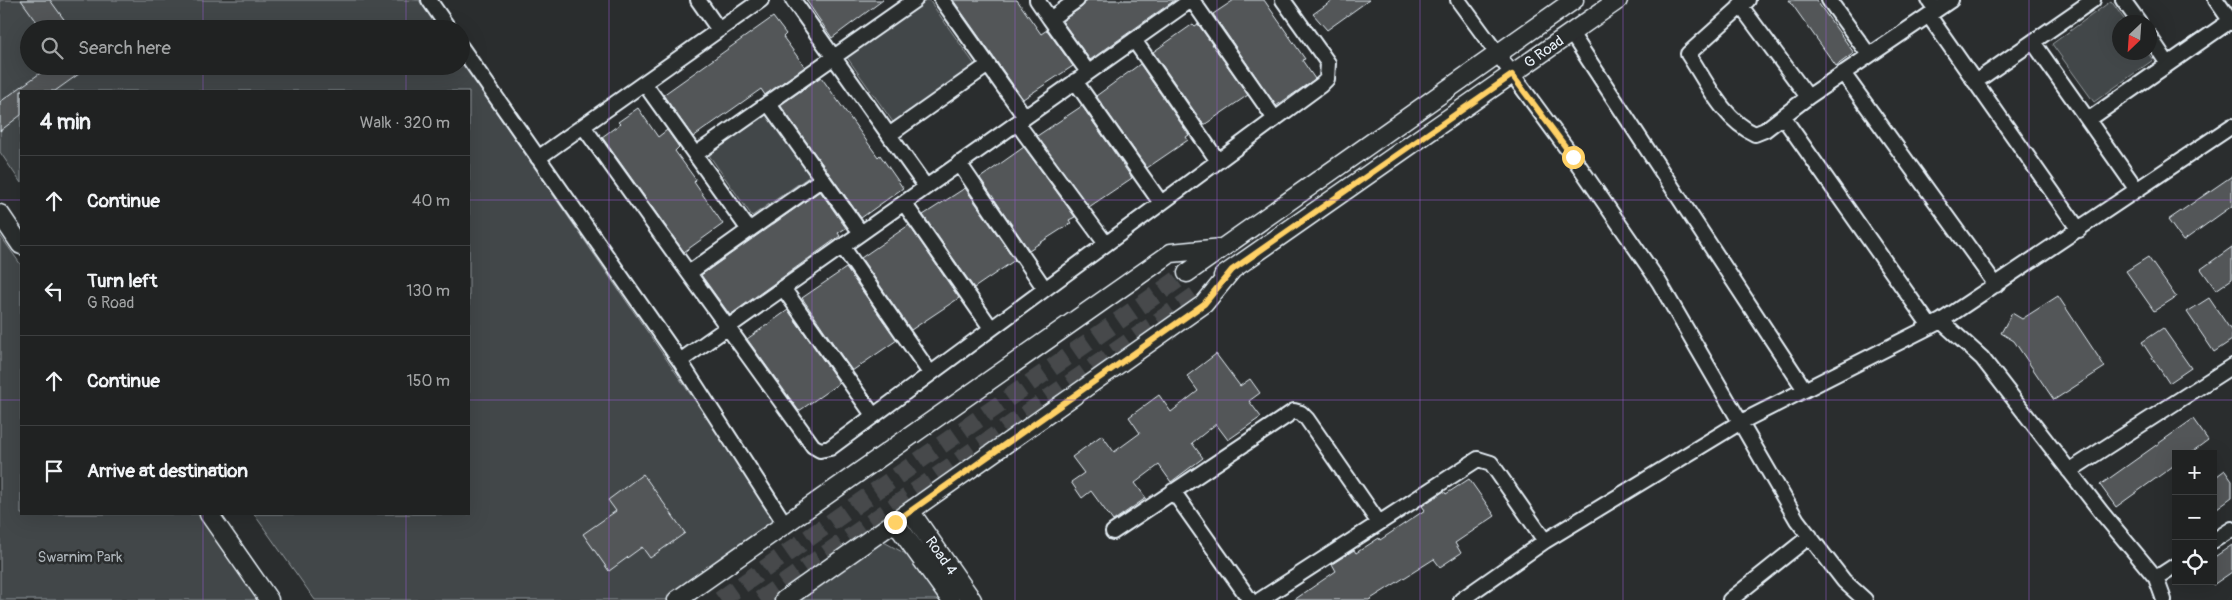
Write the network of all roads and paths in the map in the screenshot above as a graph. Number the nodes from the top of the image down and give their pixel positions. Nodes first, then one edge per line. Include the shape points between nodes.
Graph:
1 (429, 0) edge
2 (698, 0) edge
3 (761, 0) edge
4 (793, 0) edge
5 (915, 0) edge
6 (942, 0) edge
7 (1037, 0) edge
8 (1077, 0) edge
9 (1191, 0) edge
10 (1282, 0) edge
11 (1458, 0) edge
12 (1574, 0) edge
13 (1618, 0) edge
14 (1829, 0) edge
15 (1951, 0) edge
16 (2093, 0) edge
17 (2123, 0) edge
18 (2216, 0) edge
19 (1744, 3) edge
20 (1931, 9) edge
21 (2134, 15) edge
22 (1050, 19) junction
23 (443, 20) edge
24 (2231, 22) edge
25 (719, 30) junction
26 (1571, 33) junction
27 (1134, 40) junction
28 (2033, 42) junction
29 (2157, 48) edge
30 (1496, 54) junction
31 (1869, 55) junction
32 (834, 58) junction
33 (470, 60) edge
34 (2168, 64) junction
35 (988, 65) junction
36 (1088, 72) junction
37 (1843, 73) junction
38 (1512, 75) junction
39 (1075, 82) junction
40 (1975, 82) junction
41 (644, 83) junction
42 (1808, 97) junction
43 (768, 103) junction
44 (1783, 117) junction
45 (1275, 119) junction
46 (1021, 120) junction
47 (2088, 120) junction
48 (584, 126) junction
49 (2232, 126) edge
50 (889, 135) junction
51 (696, 154) junction
52 (538, 158) junction
53 (1218, 161) junction
54 (959, 163) junction
55 (822, 179) junction
56 (926, 187) junction
57 (2137, 190) junction
58 (904, 203) junction
59 (1160, 203) junction
60 (0, 214) edge
61 (749, 230) junction
62 (2079, 230) junction
63 (861, 233) junction
64 (20, 244) edge
65 (1106, 244) junction
66 (842, 246) junction
67 (1222, 248) junction
68 (1232, 270) junction
69 (689, 273) junction
70 (1187, 273) tunnel mouth
71 (1996, 285) junction
72 (783, 288) junction
73 (1045, 289) junction
74 (1199, 293) tunnel mouth
75 (1935, 324) junction
76 (727, 327) junction
77 (991, 328) junction
78 (680, 360) junction
79 (2232, 366) edge
80 (930, 373) junction
81 (1805, 390) junction
82 (873, 415) junction
83 (1739, 423) junction
84 (2070, 470) junction
85 (1173, 491) junction
86 (910, 511) junction
87 (210, 515) edge
88 (895, 522) junction
89 (1379, 523) junction
90 (786, 524) junction
91 (2232, 529) edge
92 (1113, 532) dead end
93 (1810, 536) junction
94 (2215, 540) edge
95 (1546, 541) junction
96 (2172, 568) edge
97 (2156, 578) junction
98 (269, 600) edge
99 (677, 600) edge
100 (784, 600) edge
101 (951, 600) edge
102 (972, 600) edge
103 (1250, 600) edge
104 (1260, 600) edge
105 (1461, 600) edge
106 (1730, 600) edge
107 (1865, 600) edge
108 (2164, 600) edge

1 - 23 street
2 - 25 street
3 - 25 street
4 - 32 street
5 - 32 street
6 - 35 street
7 - 22 street
8 - 22 street
9 - 27 street
9 - 45 street
10 - 45 street via 1328,63 1329,72 1321,85
11 - 30 street
12 - 30 street, G Road
13 - 26 street, G Road
14 - 31 street
15 - 20 street
16 - 28 street
17 - 21 street
18 - 24 street
19 - 42 street
19 - 44 street via 1688,54 1725,110 1746,130 1754,134
20 - 31 street
20 - 40 street
22 - 36 street
24 - 34 street
25 - 41 street
26 - 38 street, G Road
26 - 81 street
27 - 36 street
27 - 53 street
28 - 40 street
28 - 47 street
29 - 34 street
30 - 38 street
30 - 67 street, G Road
31 - 37 street
32 - 43 street
32 - 50 street
33 - 52 street
34 - 47 street
35 - 46 street
35 - 50 street
36 - 39 street
37 - 42 street
37 - 71 street
38 - 68 street, G Road
38 - 83 street via 1659,282
39 - 46 street
39 - 59 street
40 - 62 street
41 - 48 street
41 - 51 street
42 - 44 street
43 - 51 street
43 - 55 street
44 - 75 street
45 - 53 street
46 - 54 street
46 - 65 street
47 - 57 street
48 - 52 street
48 - 69 street
49 - 57 street
50 - 56 street
51 - 61 street
52 - 78 street
53 - 59 street
54 - 56 street
54 - 73 street
55 - 61 street
55 - 63 street
56 - 58 street
57 - 62 street
58 - 63 street
58 - 77 street
59 - 65 street
60 - 64 street
61 - 69 street
62 - 71 street
63 - 66 street
65 - 73 street
66 - 72 street
66 - 80 street
67 - 70 street, G Road
67 - 90 street via 1171,253
68 - 74 street, G Road
68 - 86 street via 1204,304
69 - 76 street
71 - 75 street
72 - 76 street
72 - 82 street
73 - 77 street
75 - 81 street
75 - 84 street via 1982,358
76 - 78 street
76 - 82 street via 813,446 820,450 830,448
77 - 80 street
78 - 90 street
79 - 84 street
80 - 82 street
81 - 83 street
83 - 93 street
83 - 95 street
84 - 97 street
85 - 89 street via 1294,411 1307,419
85 - 92 street
85 - 103 street
86 - 88 street
86 - 102 street, Road 4
87 - 98 street
88 - 100 street
88 - 101 street, Road 4
89 - 95 street via 1472,462 1485,459 1491,462
89 - 104 street
90 - 99 street
91 - 94 street
93 - 106 street
93 - 107 street via 1844,581
95 - 105 street
96 - 97 street
97 - 108 street

